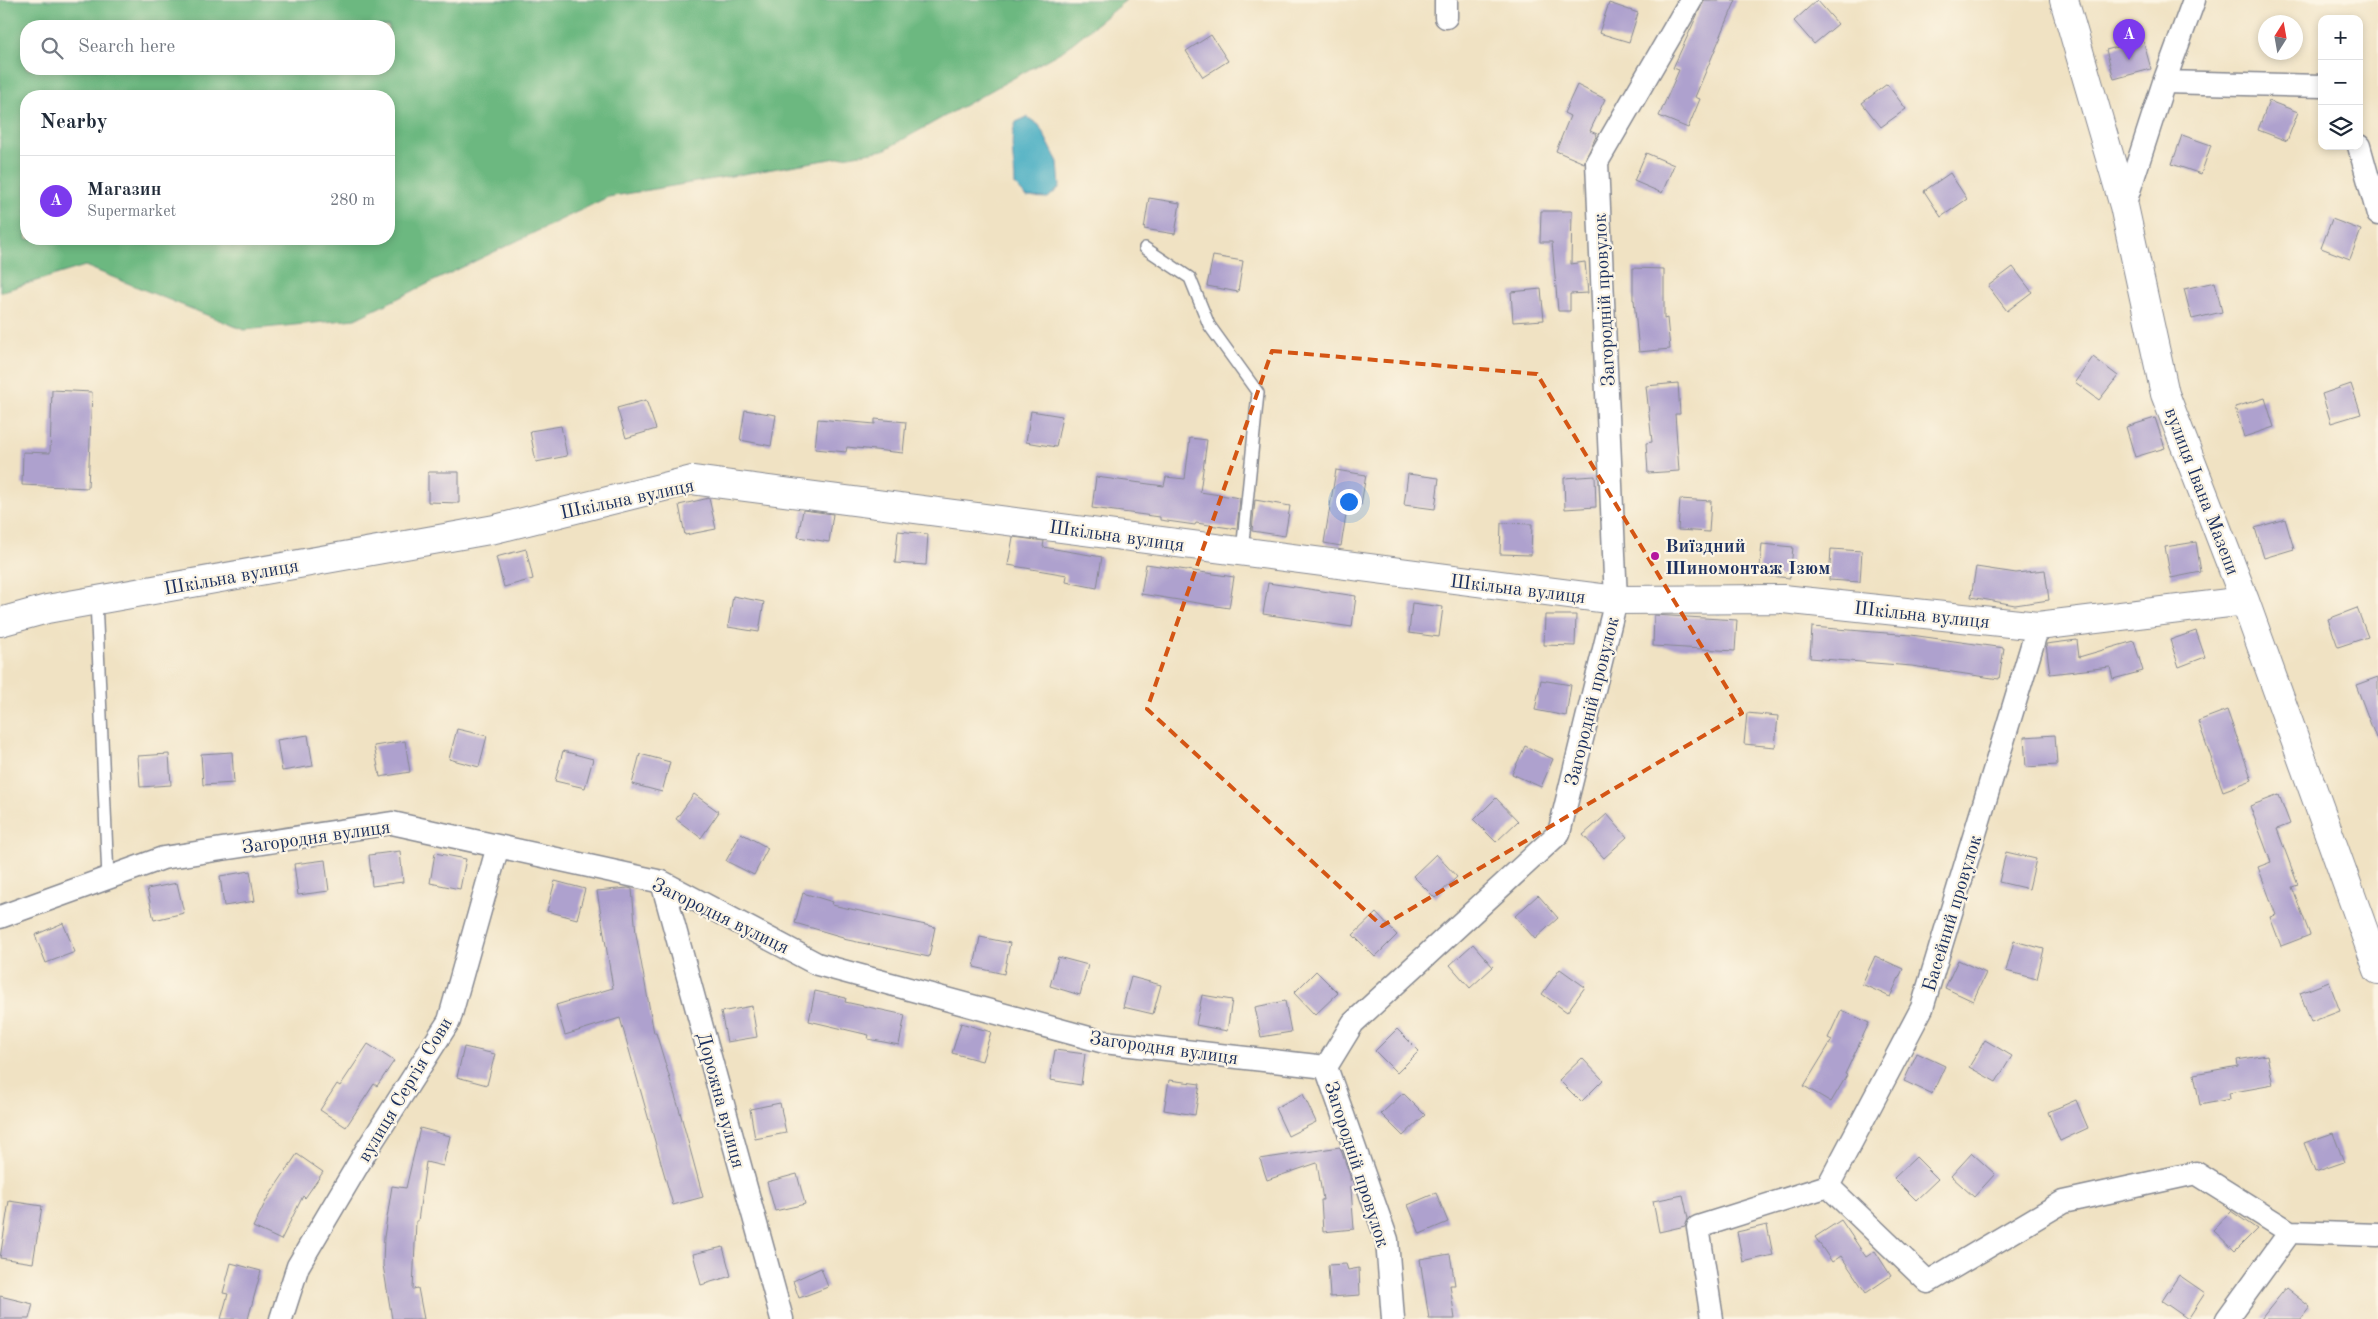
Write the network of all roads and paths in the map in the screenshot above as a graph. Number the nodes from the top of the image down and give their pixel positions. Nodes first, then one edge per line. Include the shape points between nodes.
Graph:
1 (1691, 0) edge
2 (2064, 0) edge
3 (2194, 0) edge
4 (2164, 82) junction
5 (2318, 86) edge
6 (2360, 150) edge
7 (2124, 206) junction
8 (2378, 214) edge
9 (1145, 248) dead end
10 (1242, 552) junction
11 (96, 600) junction
12 (1616, 600) junction
13 (2245, 601) junction
14 (0, 622) edge
15 (2038, 626) junction
16 (498, 846) junction
17 (108, 878) junction
18 (662, 882) junction
19 (0, 917) edge
20 (2378, 970) edge
21 (1326, 1067) junction
22 (1828, 1186) junction
23 (2290, 1232) junction
24 (2378, 1235) edge
25 (281, 1319) edge
26 (782, 1319) edge
27 (1394, 1319) edge
28 (1712, 1319) edge
29 (2227, 1319) edge

1 - 12 street, Загородній провулок via 1597,162
2 - 7 street, вулиця Івана Мазепи
3 - 4 street
4 - 5 street
4 - 7 street
6 - 8 street
7 - 13 street, вулиця Івана Мазепи via 2165,394
9 - 10 lane via 1190,278 1210,326 1258,393
10 - 11 street, Шкільна вулиця via 692,480 495,529
10 - 12 street, Шкільна вулиця
11 - 14 street, Шкільна вулиця
11 - 17 lane
12 - 15 street, Шкільна вулиця via 1783,599
12 - 21 street, Загородній провулок via 1559,833 1353,1023
13 - 15 street, Шкільна вулиця
13 - 20 street, вулиця Івана Мазепи
15 - 22 street, Басейний провулок via 1922,1008
16 - 17 street, Загородня вулиця via 392,824 163,858
16 - 18 street, Загородня вулиця
16 - 25 street, вулиця Сергія Сови via 449,1021 366,1150 298,1266
17 - 19 street, Загородня вулиця
18 - 21 street, Загородня вулиця via 817,964 1104,1042
18 - 26 street, Дорожна вулиця
21 - 27 street, Загородній провулок via 1387,1240
22 - 23 street via 1928,1282 2063,1202 2196,1173
22 - 28 street via 1698,1227
23 - 24 street
23 - 29 street

